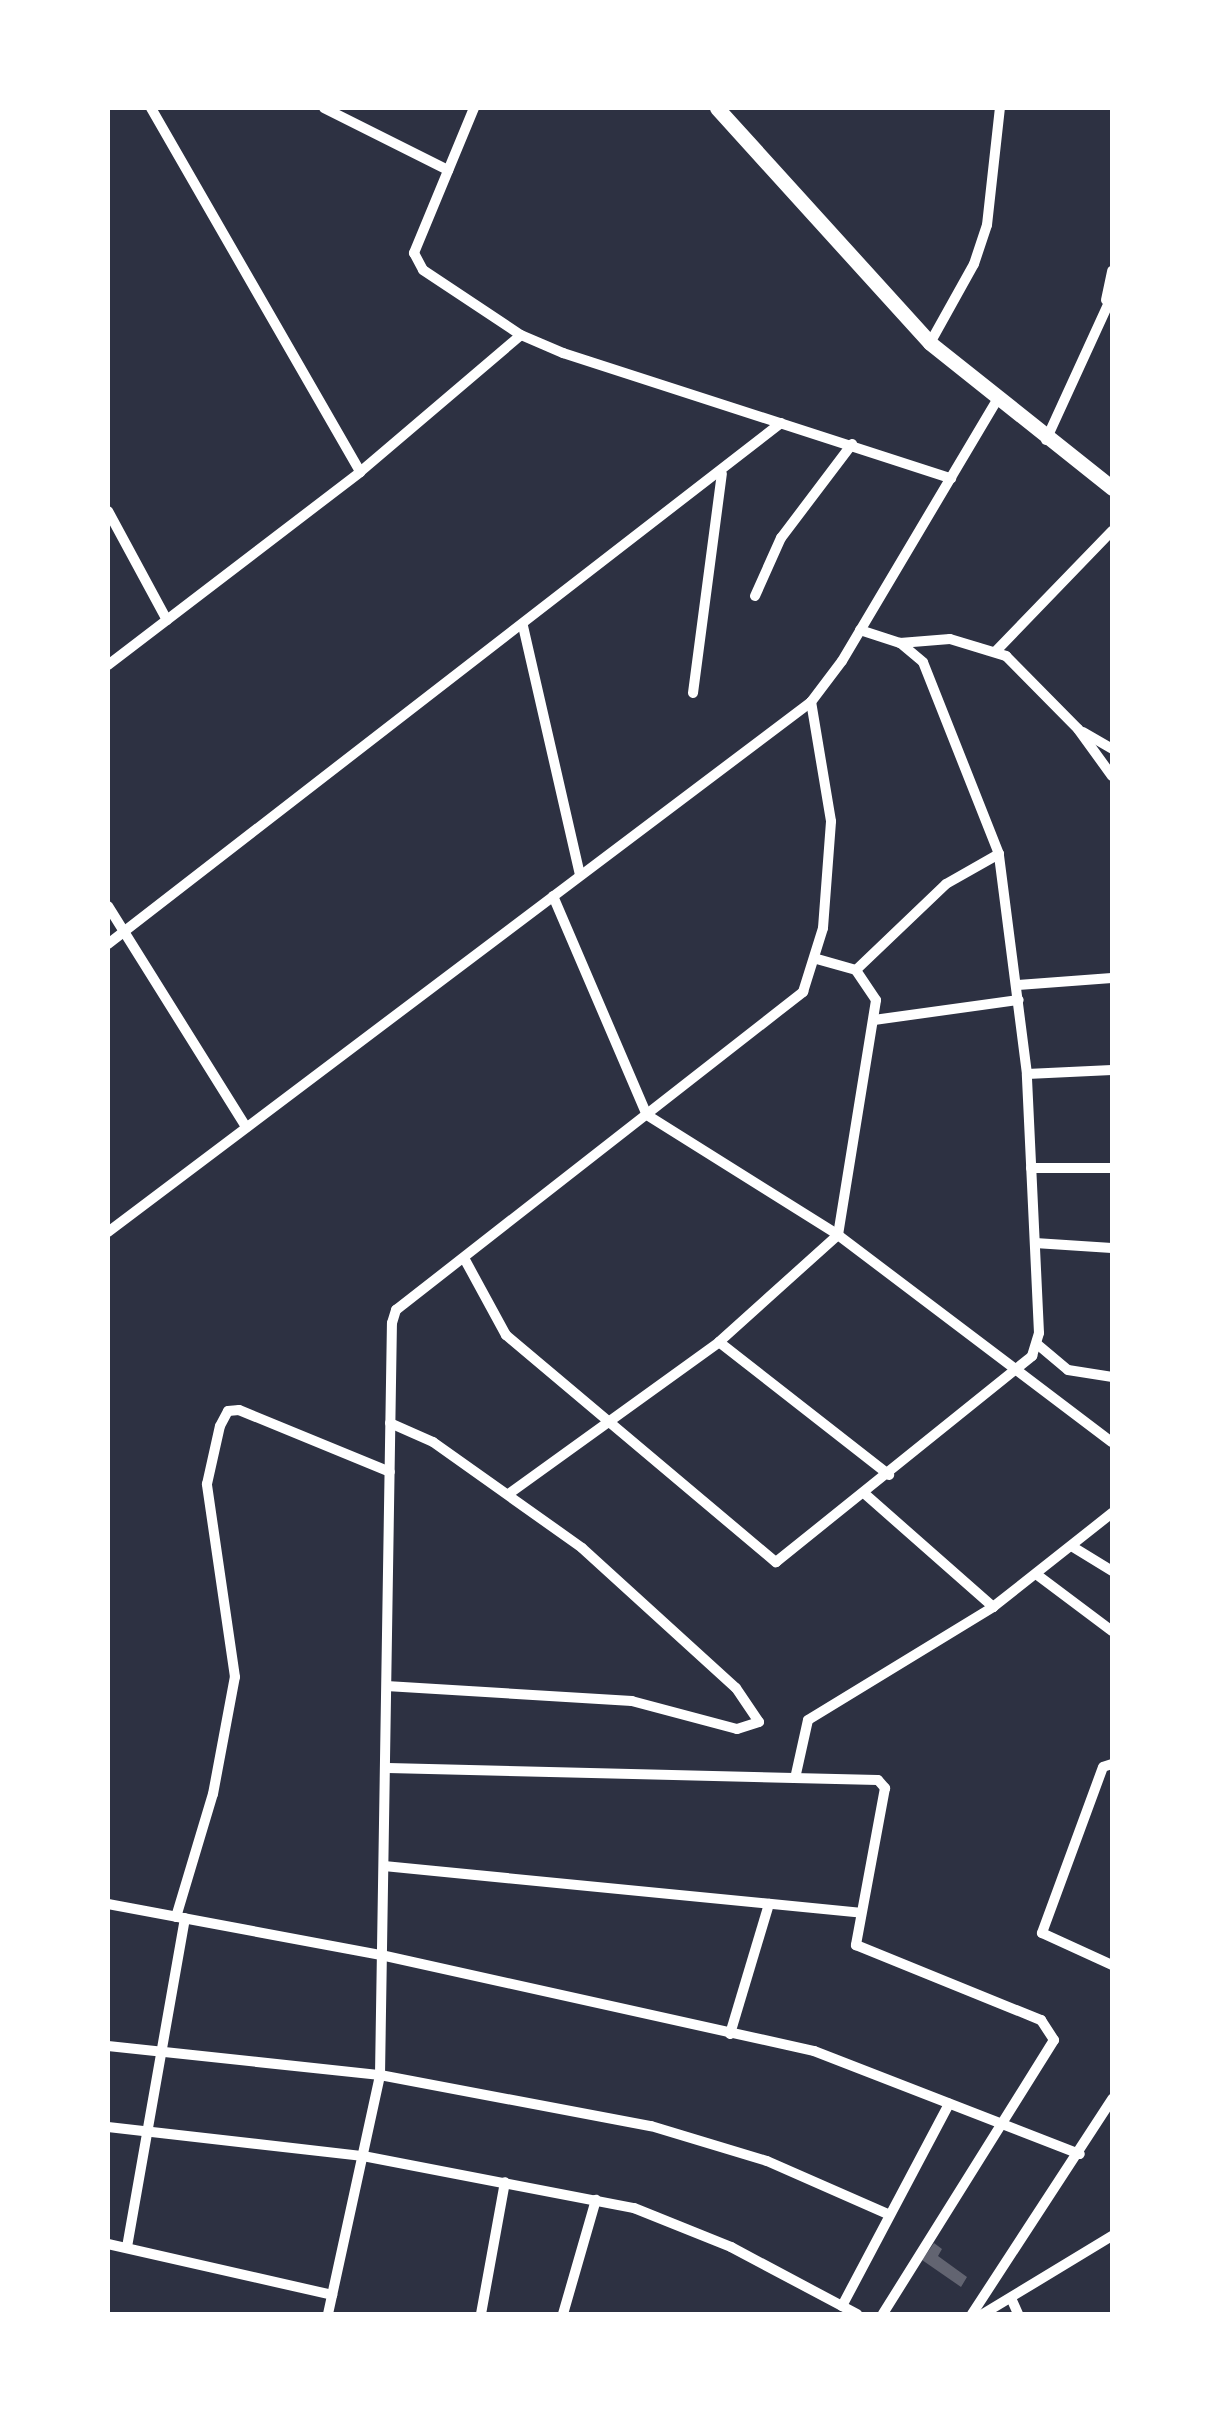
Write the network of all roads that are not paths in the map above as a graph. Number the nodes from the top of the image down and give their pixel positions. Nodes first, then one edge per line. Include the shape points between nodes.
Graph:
1 (152, 108) edge
2 (324, 108) edge
3 (474, 108) edge
4 (717, 108) edge
5 (1000, 108) edge
6 (448, 170) junction
7 (1112, 272) edge
8 (1109, 300) edge
9 (521, 335) junction
10 (930, 343) junction
11 (996, 402) junction
12 (781, 423) junction
13 (1046, 440) junction
14 (852, 444) junction
15 (360, 472) junction
16 (722, 474) junction
17 (950, 478) junction
18 (1112, 488) edge
19 (108, 511) edge
20 (1112, 531) edge
21 (755, 596) dead end
22 (167, 620) junction
23 (523, 626) junction
24 (860, 630) junction
25 (900, 643) junction
26 (996, 651) junction
27 (108, 665) edge
28 (693, 693) dead end
29 (811, 702) junction
30 (1078, 729) junction
31 (1112, 749) edge
32 (1112, 776) edge
33 (998, 854) junction
34 (580, 875) junction
35 (553, 896) junction
36 (108, 906) edge
37 (124, 931) junction
38 (108, 944) edge
39 (817, 958) junction
40 (856, 970) junction
41 (1112, 978) edge
42 (1018, 984) junction
43 (1020, 1000) junction
44 (874, 1020) junction
45 (1112, 1070) edge
46 (1027, 1074) junction
47 (647, 1115) junction
48 (246, 1127) junction
49 (1031, 1168) junction
50 (1112, 1168) edge
51 (108, 1232) edge
52 (838, 1235) junction
53 (1035, 1243) junction
54 (1112, 1248) edge
55 (464, 1258) junction
56 (719, 1342) junction
57 (1037, 1344) junction
58 (1020, 1369) junction
59 (1112, 1377) edge
60 (610, 1418) junction
61 (390, 1424) junction
62 (1112, 1442) edge
63 (390, 1472) junction
64 (889, 1475) junction
65 (514, 1491) junction
66 (865, 1494) junction
67 (1112, 1513) edge
68 (1073, 1547) junction
69 (1112, 1570) edge
70 (1036, 1574) junction
71 (994, 1607) junction
72 (1112, 1632) edge
73 (390, 1686) junction
74 (1112, 1764) edge
75 (388, 1768) junction
76 (796, 1774) junction
77 (384, 1866) junction
78 (108, 1904) edge
79 (769, 1904) junction
80 (860, 1913) junction
81 (181, 1918) junction
82 (381, 1955) junction
83 (1112, 1964) edge
84 (730, 2034) junction
85 (108, 2046) edge
86 (164, 2053) junction
87 (380, 2075) junction
88 (1112, 2099) edge
89 (949, 2104) junction
90 (1002, 2124) junction
91 (108, 2127) edge
92 (148, 2132) junction
93 (1080, 2154) junction
94 (362, 2156) junction
95 (506, 2182) junction
96 (596, 2200) junction
97 (890, 2215) junction
98 (1112, 2236) edge
99 (108, 2244) edge
100 (127, 2247) junction
101 (332, 2295) junction
102 (1010, 2298) junction
103 (842, 2306) junction
104 (328, 2314) edge
105 (481, 2314) edge
106 (563, 2314) edge
107 (857, 2314) edge
108 (883, 2314) edge
109 (972, 2314) edge
110 (983, 2314) edge
111 (1018, 2314) edge

1 - 15 street
2 - 6 street
3 - 6 street
4 - 10 main road
5 - 10 street via 987,224 974,264
6 - 9 street via 414,262
7 - 8 street
8 - 13 street
9 - 12 street
9 - 15 street
10 - 11 main road
11 - 13 main road
11 - 17 street
12 - 14 street
12 - 16 street
13 - 18 main road
14 - 17 street
14 - 21 street via 781,538
15 - 22 street
16 - 23 street
16 - 28 street
17 - 24 street
19 - 22 street
20 - 26 street
22 - 27 street
23 - 34 street
23 - 37 street
24 - 25 street
24 - 29 street
25 - 26 street via 950,639
25 - 33 street via 923,662
26 - 30 street via 1033,679
29 - 34 street
29 - 39 street via 832,821
30 - 31 street
30 - 32 street
33 - 40 street via 946,884
33 - 42 street
34 - 35 street
35 - 47 street
35 - 48 street
36 - 37 street
37 - 38 street
37 - 48 street
39 - 40 street
39 - 47 street via 804,992
40 - 44 street via 876,1000
41 - 42 street
42 - 43 street
43 - 44 street
43 - 46 street
44 - 52 street
45 - 46 street
46 - 49 street
47 - 52 street
47 - 55 street
48 - 51 street
49 - 50 street
49 - 53 street
52 - 56 street
52 - 58 street
53 - 54 street
53 - 57 street
55 - 60 street via 506,1335
55 - 61 street via 396,1310
56 - 60 street
56 - 64 street
57 - 58 street
57 - 59 street via 1068,1370
58 - 62 street
58 - 64 street
60 - 65 street
60 - 66 street via 776,1562
61 - 63 street
61 - 65 street
63 - 73 street
63 - 81 street via 239,1410 228,1412 220,1426 207,1484 235,1677
64 - 66 street
65 - 73 street via 708,1662 759,1722 737,1729 632,1700
66 - 71 street
67 - 68 street
68 - 69 street
68 - 70 street
70 - 71 street
70 - 72 street
71 - 76 street via 808,1720
73 - 75 street
74 - 83 street via 1104,1767 1042,1933
75 - 76 street
75 - 77 street
76 - 80 street via 868,1778 885,1788
77 - 79 street
77 - 82 street
78 - 81 street
79 - 80 street
79 - 84 street
80 - 90 street via 856,1945 863,1952 1053,2030 1054,2040
81 - 82 street
81 - 86 street
82 - 84 street
82 - 87 street
84 - 89 street via 814,2052
85 - 86 street
86 - 87 street
86 - 92 street
87 - 94 street
87 - 97 street via 651,2126 767,2162
88 - 93 street
89 - 90 street
89 - 97 street
90 - 93 street
90 - 108 street
91 - 92 street
92 - 94 street
92 - 100 street
93 - 109 street
94 - 95 street
94 - 101 street
95 - 96 street
95 - 105 street
96 - 103 street via 634,2208 730,2247
96 - 106 street
97 - 103 street
98 - 102 street
99 - 100 street
100 - 101 street
101 - 104 street
102 - 110 street
102 - 111 street
103 - 107 street

